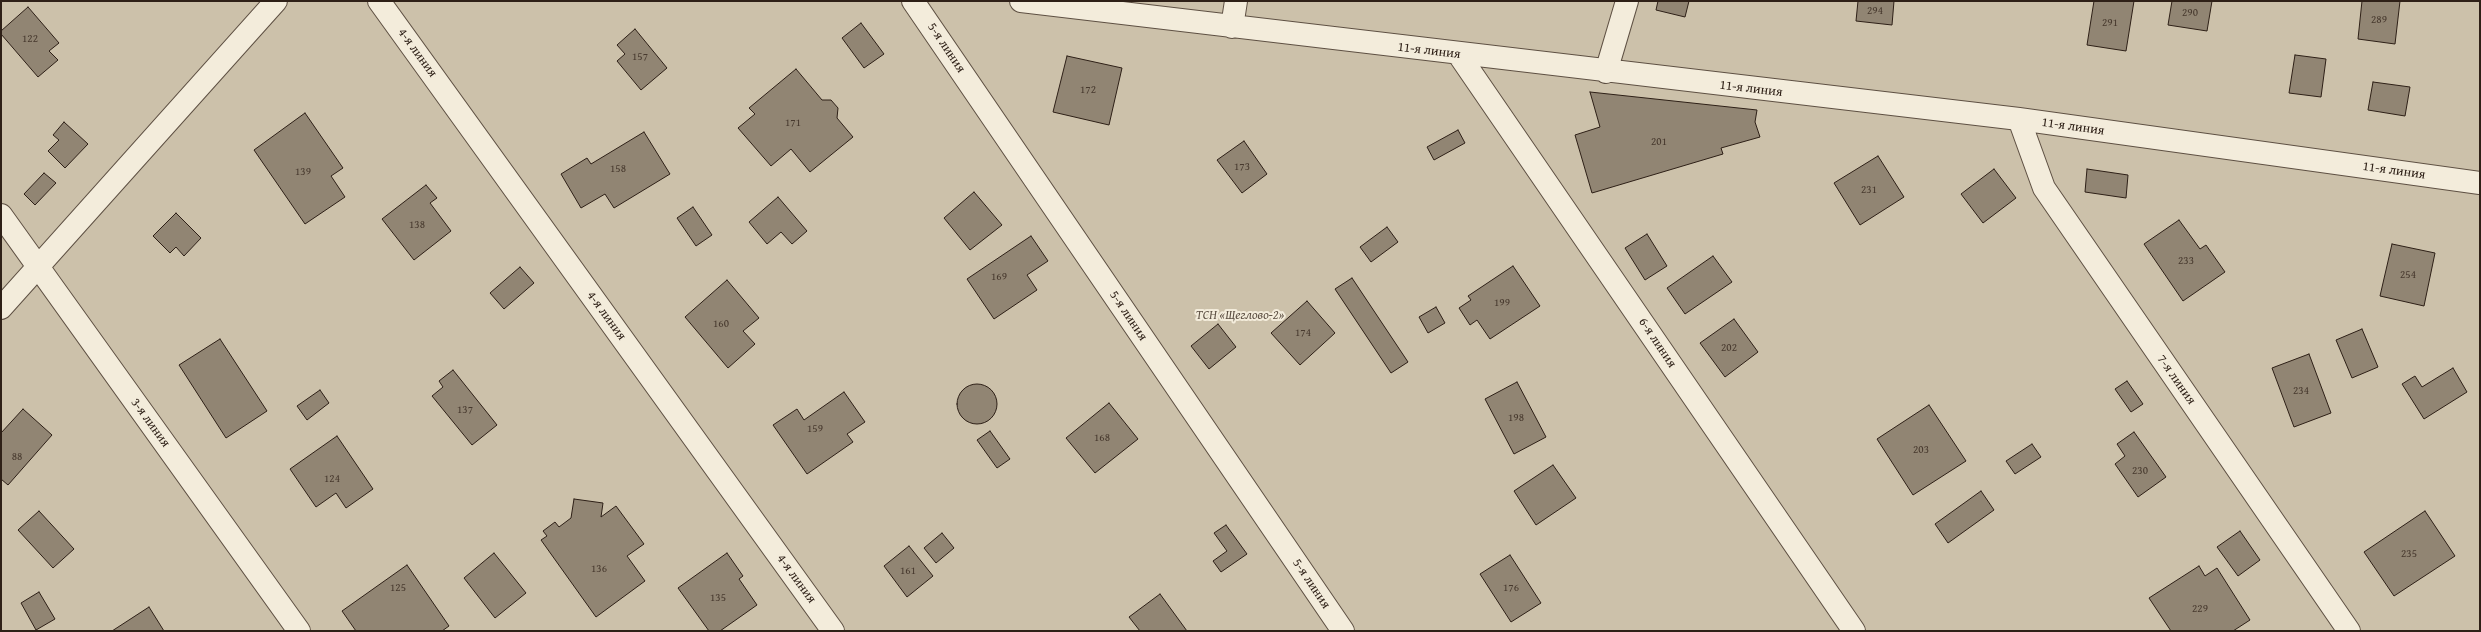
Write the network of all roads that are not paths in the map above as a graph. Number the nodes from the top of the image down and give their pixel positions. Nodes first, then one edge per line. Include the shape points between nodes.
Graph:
1 (276, 1) edge
2 (379, 1) edge
3 (913, 1) edge
4 (1021, 1) edge
5 (1236, 1) edge
6 (1627, 1) edge
7 (1232, 27) junction
8 (1459, 55) junction
9 (1606, 72) junction
10 (2019, 119) junction
11 (2480, 183) edge
12 (1, 215) edge
13 (38, 266) junction
14 (1, 308) edge
15 (299, 631) edge
16 (833, 631) edge
17 (1343, 631) edge
18 (1854, 631) edge
19 (2349, 631) edge

1 - 13 street
2 - 16 street, 4-я линия
3 - 17 street, 5-я линия
4 - 7 street, 11-я линия
5 - 7 street
6 - 9 street
7 - 8 street, 11-я линия
8 - 9 street, 11-я линия
8 - 18 street, 6-я линия
9 - 10 street, 11-я линия
10 - 11 street, 11-я линия
10 - 19 street, 7-я линия via 2044,188
12 - 13 street, 3-я линия
13 - 14 street
13 - 15 street, 3-я линия

